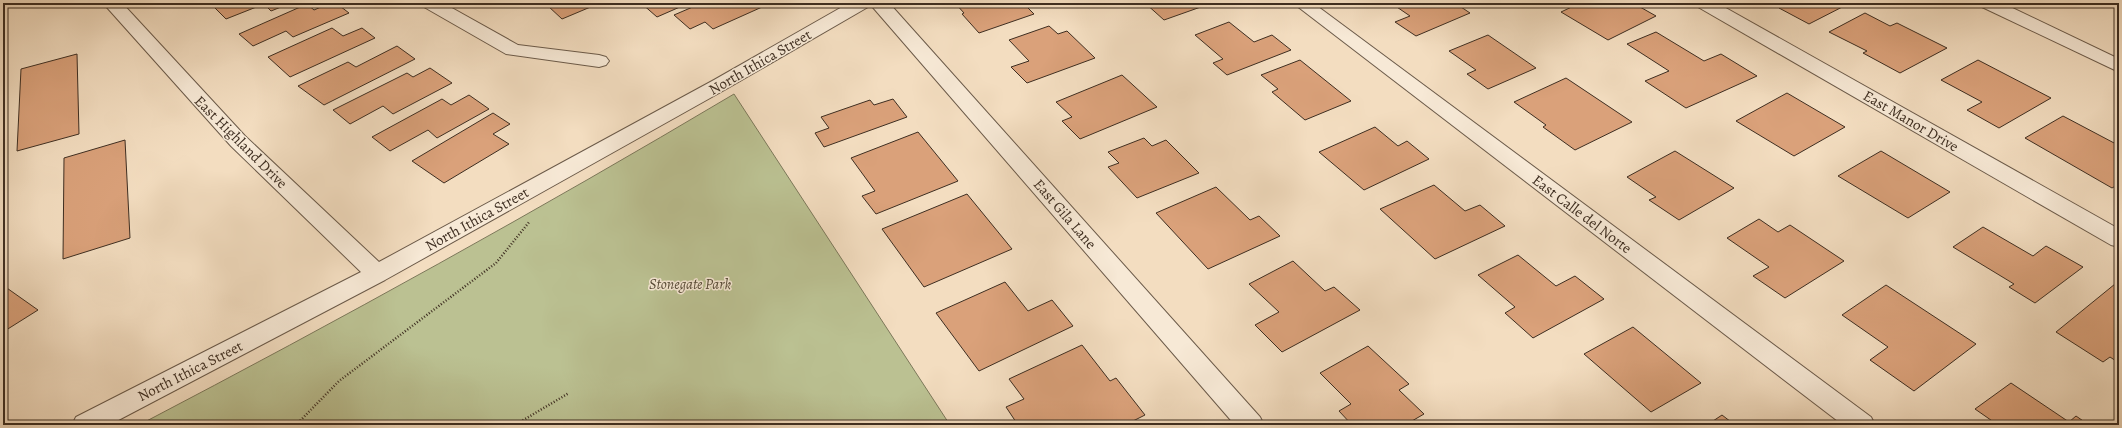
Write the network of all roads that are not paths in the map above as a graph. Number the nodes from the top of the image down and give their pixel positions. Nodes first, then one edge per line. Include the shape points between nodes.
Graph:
1 (112, 3) edge
2 (430, 3) edge
3 (862, 3) edge
4 (879, 3) edge
5 (1302, 3) edge
6 (1704, 3) edge
7 (1988, 3) edge
8 (599, 61) dead end
9 (2119, 66) edge
10 (2119, 239) edge
11 (377, 274) junction
12 (85, 425) edge
13 (1250, 425) edge
14 (1862, 425) edge

1 - 11 street, East Highland Drive via 238,141
2 - 8 street via 513,50
3 - 11 street, North Ithica Street
4 - 13 street, East Gila Lane
5 - 14 street, East Calle del Norte
6 - 10 street, East Manor Drive
7 - 9 street
11 - 12 street, North Ithica Street

